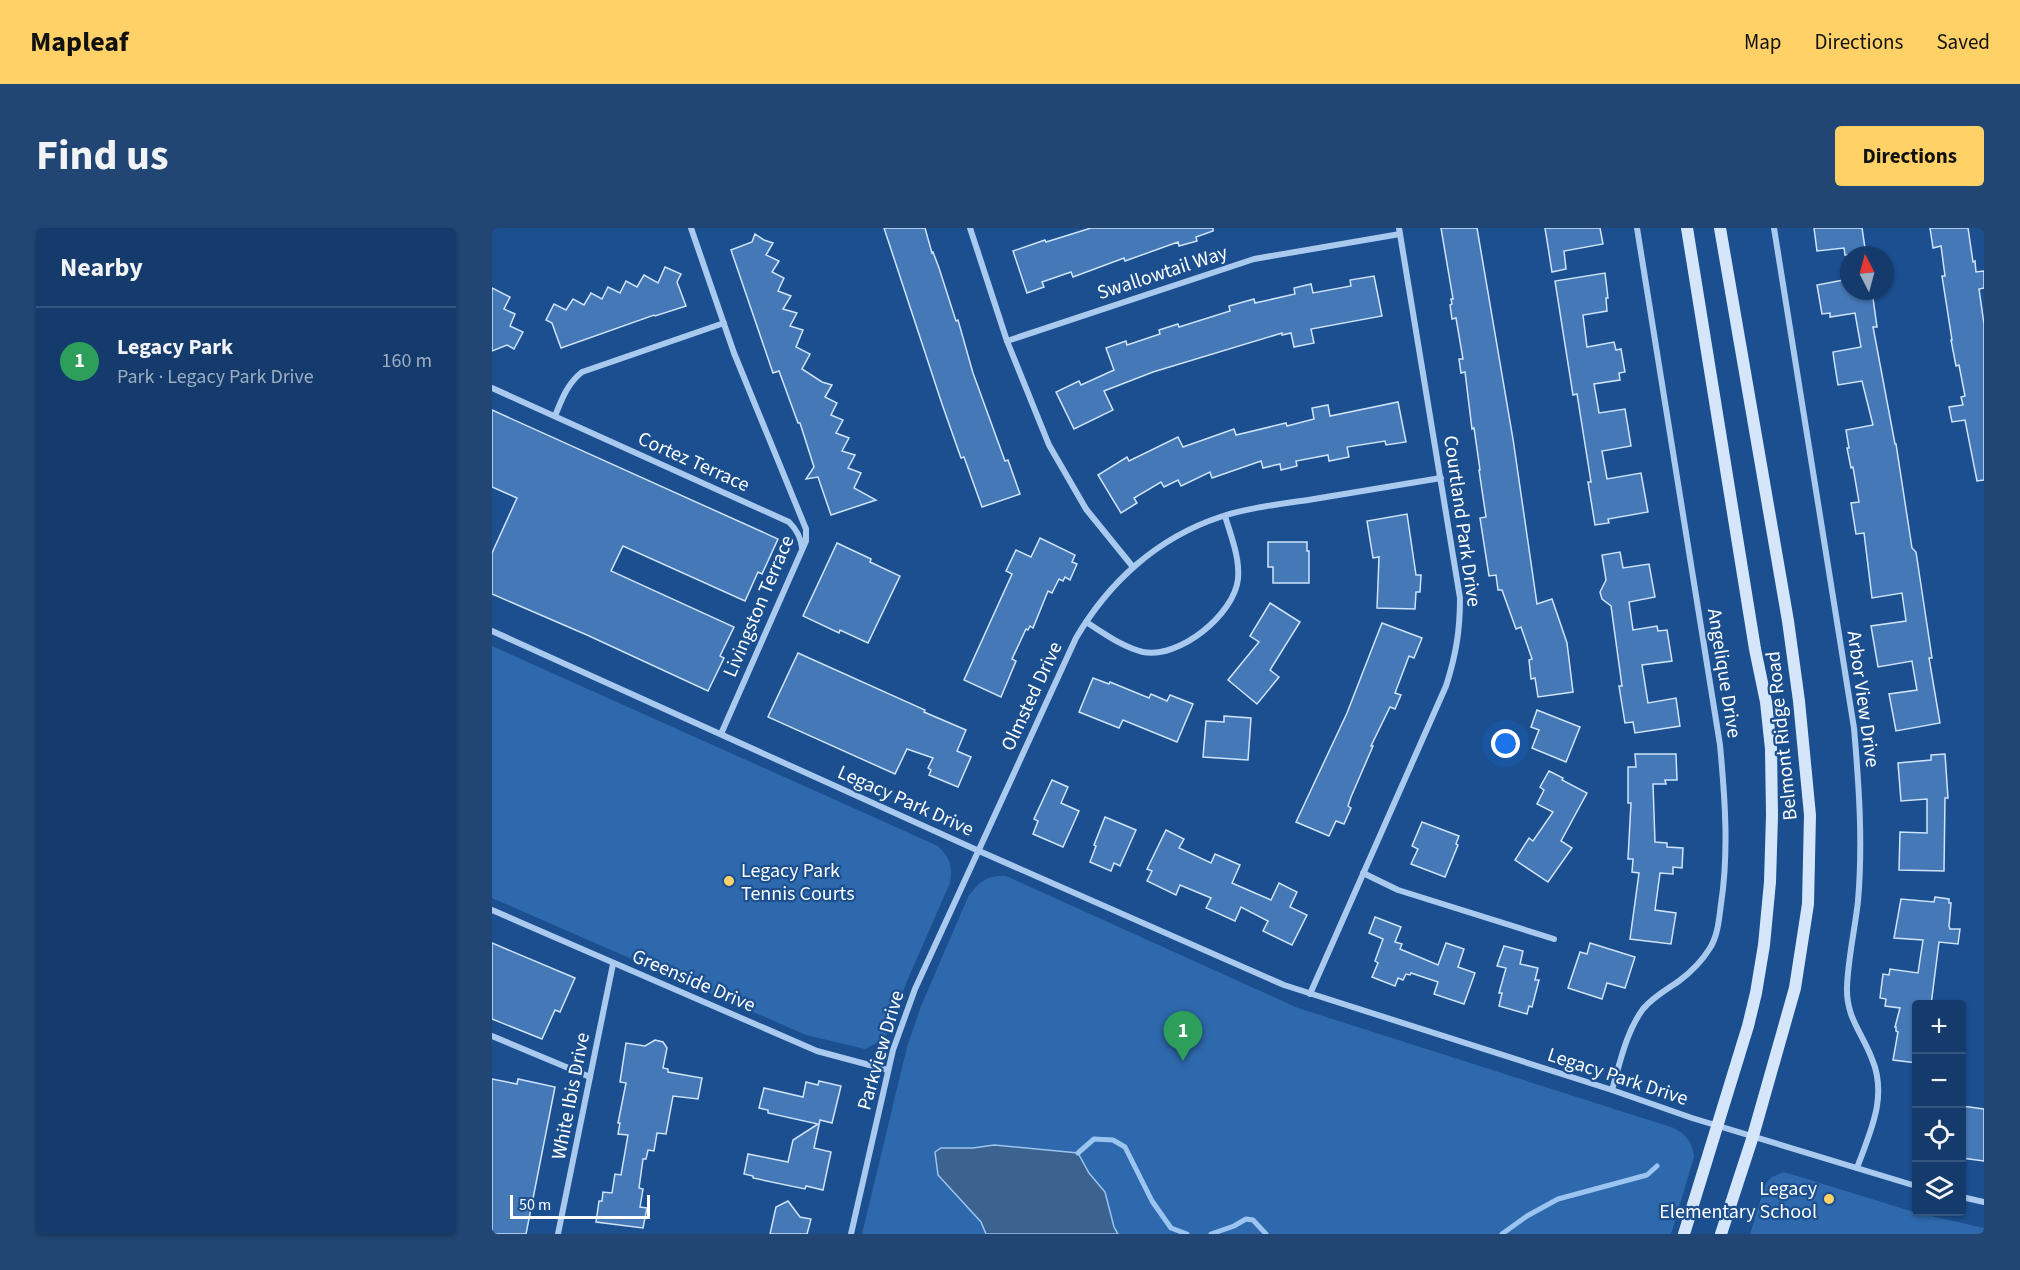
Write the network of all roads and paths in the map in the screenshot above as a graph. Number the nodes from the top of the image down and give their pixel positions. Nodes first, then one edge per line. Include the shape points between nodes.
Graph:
1 (691, 228) edge
2 (970, 228) edge
3 (1636, 228) edge
4 (1687, 228) edge
5 (1720, 228) edge
6 (1774, 228) edge
7 (1399, 231) edge
8 (724, 323) junction
9 (1007, 341) junction
10 (492, 388) edge
11 (555, 416) junction
12 (1441, 478) junction
13 (1225, 516) junction
14 (802, 552) junction
15 (1133, 567) junction
16 (1086, 622) junction
17 (492, 631) edge
18 (721, 734) junction
19 (979, 851) junction
20 (1362, 876) junction
21 (492, 910) edge
22 (1554, 939) dead end
23 (613, 964) junction
24 (1310, 994) junction
25 (492, 1036) edge
26 (888, 1070) junction
27 (590, 1077) junction
28 (1612, 1090) junction
29 (1718, 1126) junction
30 (1753, 1136) junction
31 (1857, 1168) junction
32 (1912, 1184) edge
33 (1966, 1198) edge
34 (1984, 1202) edge
35 (558, 1234) edge
36 (851, 1234) edge
37 (1684, 1234) edge
38 (1721, 1234) edge

1 - 8 street, Livingston Terrace
2 - 9 street
3 - 28 street, Angelique Drive via 1720,745 1724,884 1718,929 1711,947 1695,968 1644,1009 1632,1028
4 - 29 main road, Belmont Ridge Road via 1766,702 1770,749 1770,882 1761,969
5 - 30 main road, Belmont Ridge Road via 1788,621 1810,815 1808,904 1795,988
6 - 31 street, Arbor View Drive via 1854,728 1861,844 1847,988 1854,1026 1872,1059 1878,1080 1879,1101
7 - 9 street, Swallowtail Way via 1254,259
7 - 12 street, Courtland Park Drive
8 - 11 street via 582,372 566,389
8 - 14 street, Livingston Terrace via 806,529
9 - 15 street via 1048,445 1066,478
10 - 11 street, Cortez Terrace
11 - 14 street, Cortez Terrace via 789,522 797,531
12 - 13 street, Olmsted Drive
12 - 20 street, Courtland Park Drive via 1460,598 1456,657
13 - 15 street, Olmsted Drive via 1188,530
13 - 16 street via 1238,562 1232,600 1221,615 1181,646 1163,652 1127,648
14 - 18 street, Livingston Terrace
15 - 16 street, Olmsted Drive via 1104,596
16 - 19 street, Olmsted Drive
17 - 18 street, Legacy Park Drive
18 - 19 street, Legacy Park Drive
19 - 24 street, Legacy Park Drive
19 - 26 street, Parkview Drive via 915,989
20 - 22 street
20 - 24 street
21 - 23 street, Greenside Drive
23 - 26 street, Greenside Drive via 817,1051
23 - 27 street, White Ibis Drive
24 - 28 street, Legacy Park Drive
25 - 27 street
26 - 36 street, Parkview Drive
27 - 35 street, White Ibis Drive
28 - 29 street, Legacy Park Drive
29 - 30 street, Legacy Park Drive
29 - 37 main road, Belmont Ridge Road
30 - 31 street, Legacy Park Drive
30 - 38 main road, Belmont Ridge Road
31 - 32 street, Legacy Park Drive
33 - 34 street

